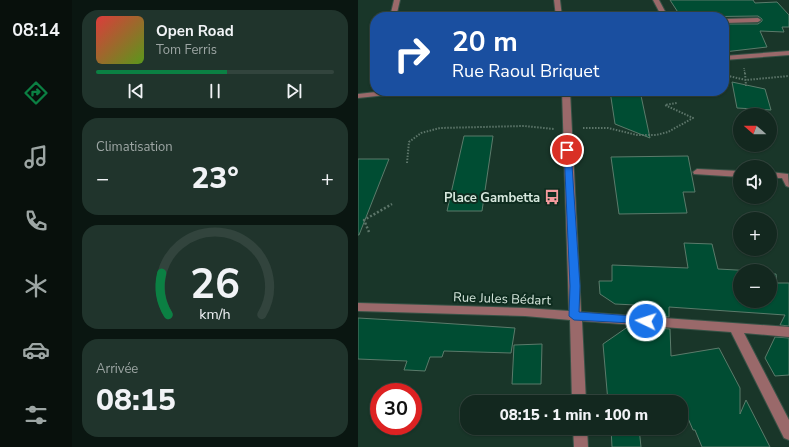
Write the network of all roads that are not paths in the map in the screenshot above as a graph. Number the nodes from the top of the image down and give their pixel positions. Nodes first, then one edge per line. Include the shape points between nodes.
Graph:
1 (397, 0) edge
2 (557, 0) edge
3 (656, 0) edge
4 (394, 12) edge
5 (558, 12) edge
6 (662, 12) edge
7 (758, 20) dead end
8 (729, 21) edge
9 (789, 53) edge
10 (729, 58) edge
11 (370, 94) edge
12 (358, 96) edge
13 (566, 96) edge
14 (697, 172) dead end
15 (733, 174) edge
16 (777, 177) edge
17 (788, 179) edge
18 (358, 308) edge
19 (574, 316) junction
20 (735, 328) junction
21 (789, 332) edge
22 (579, 395) edge
23 (789, 434) edge
24 (580, 435) edge
25 (581, 447) edge

1 - 4 street
2 - 5 street
3 - 6 street
7 - 8 street
9 - 10 street
11 - 12 street
13 - 19 street via 568,184 575,286
14 - 15 street
16 - 17 street
18 - 19 street, Rue Jules Bédart via 525,312
19 - 20 street, Rue Jules Bédart
19 - 22 street
20 - 21 street, Rue Jules Bédart
20 - 23 street
24 - 25 street

